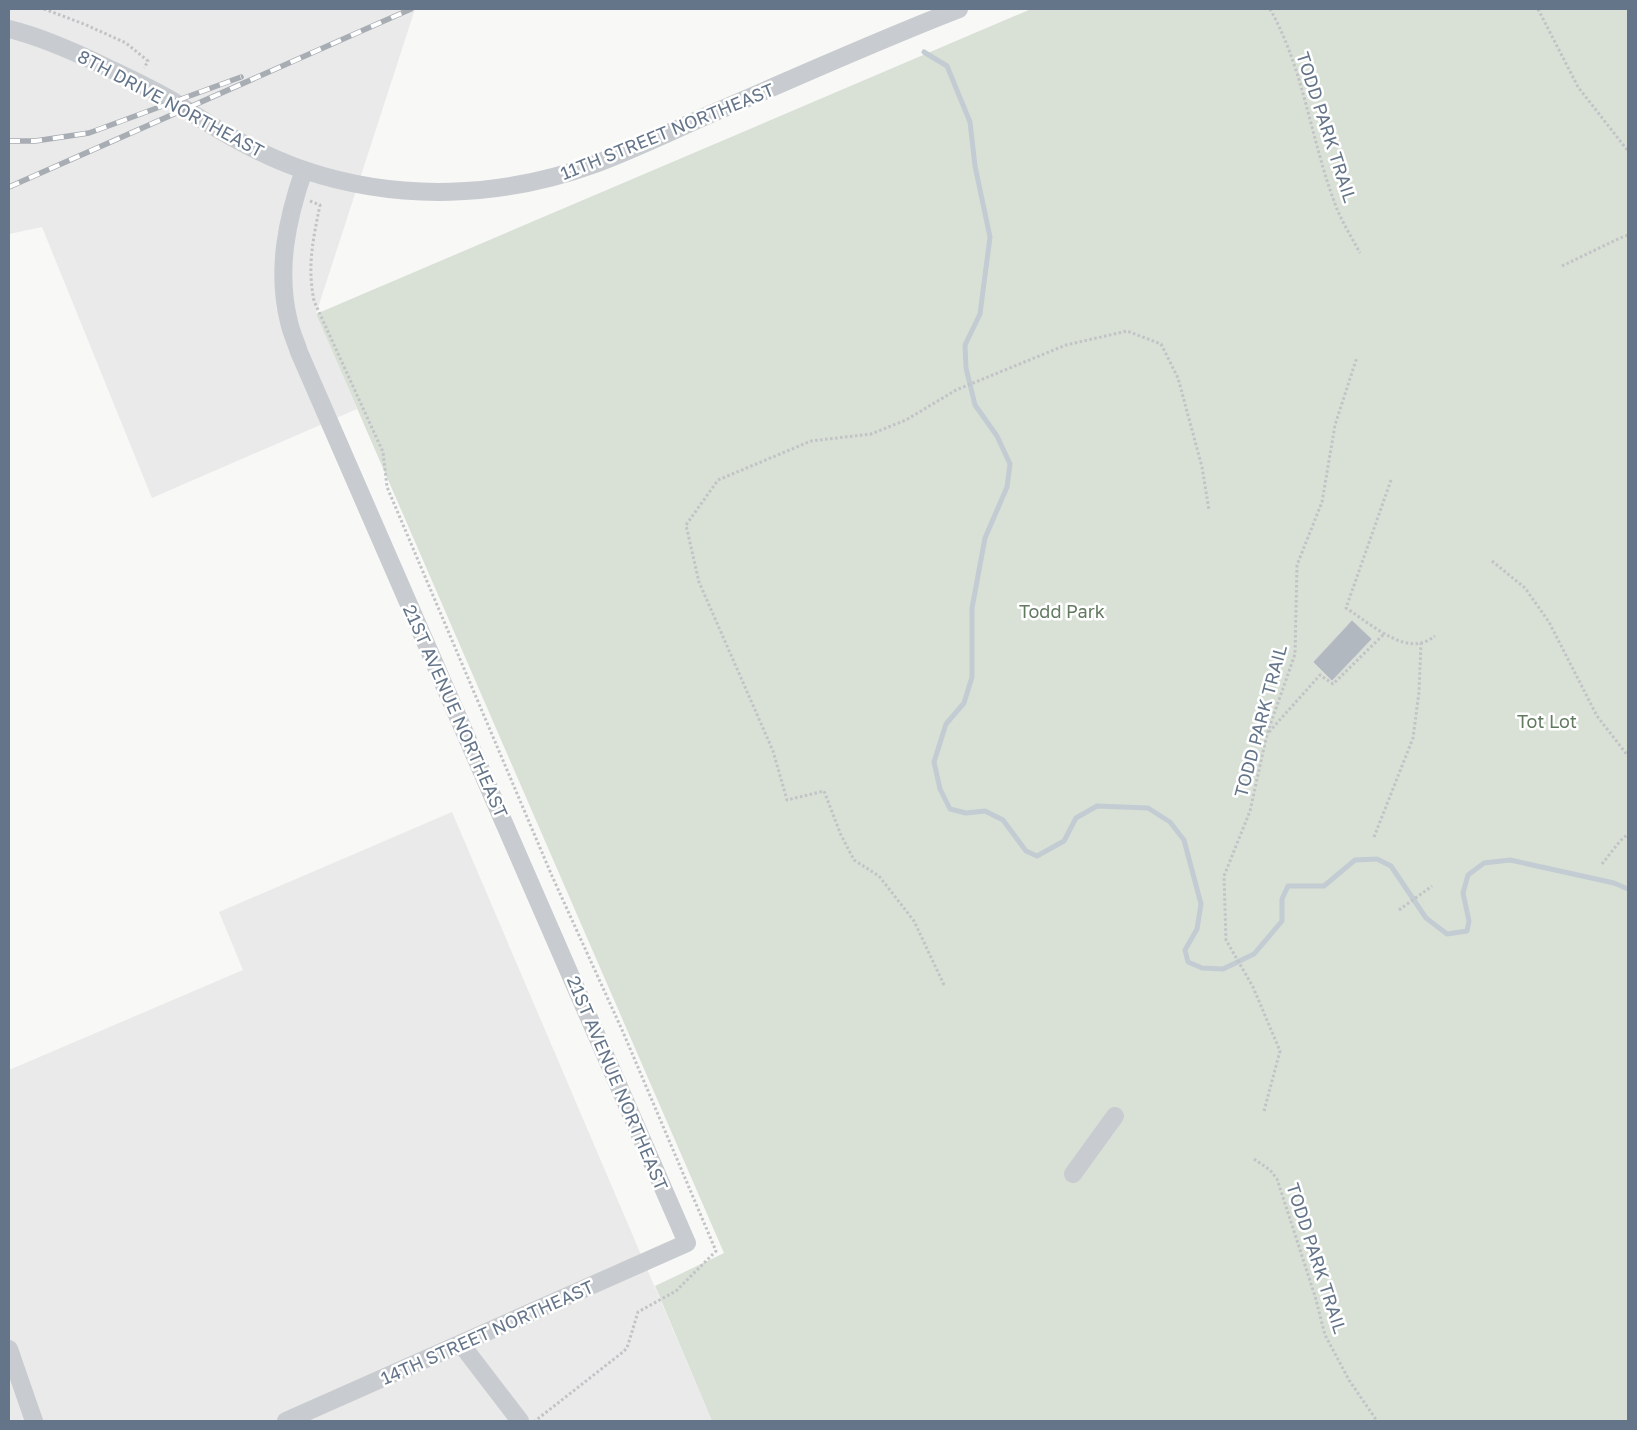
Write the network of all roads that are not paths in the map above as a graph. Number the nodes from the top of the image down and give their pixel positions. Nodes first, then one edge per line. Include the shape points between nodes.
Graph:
1 (959, 9) edge
2 (9, 29) edge
3 (304, 170) junction
4 (1115, 1116) dead end
5 (1072, 1174) dead end
6 (687, 1243) joint
7 (461, 1344) junction
8 (9, 1349) edge
9 (34, 1421) edge
10 (286, 1421) edge
11 (520, 1421) edge

1 - 3 street, 11TH STREET NORTHEAST via 596,164 524,185 447,193 406,192
2 - 3 street, 8TH DRIVE NORTHEAST via 58,44 137,82 261,153
3 - 6 street, 21ST AVENUE NORTHEAST via 286,230 282,268 289,323 299,352
4 - 5 street
6 - 7 street, 14TH STREET NORTHEAST
7 - 10 street, 14TH STREET NORTHEAST
7 - 11 street
8 - 9 street

